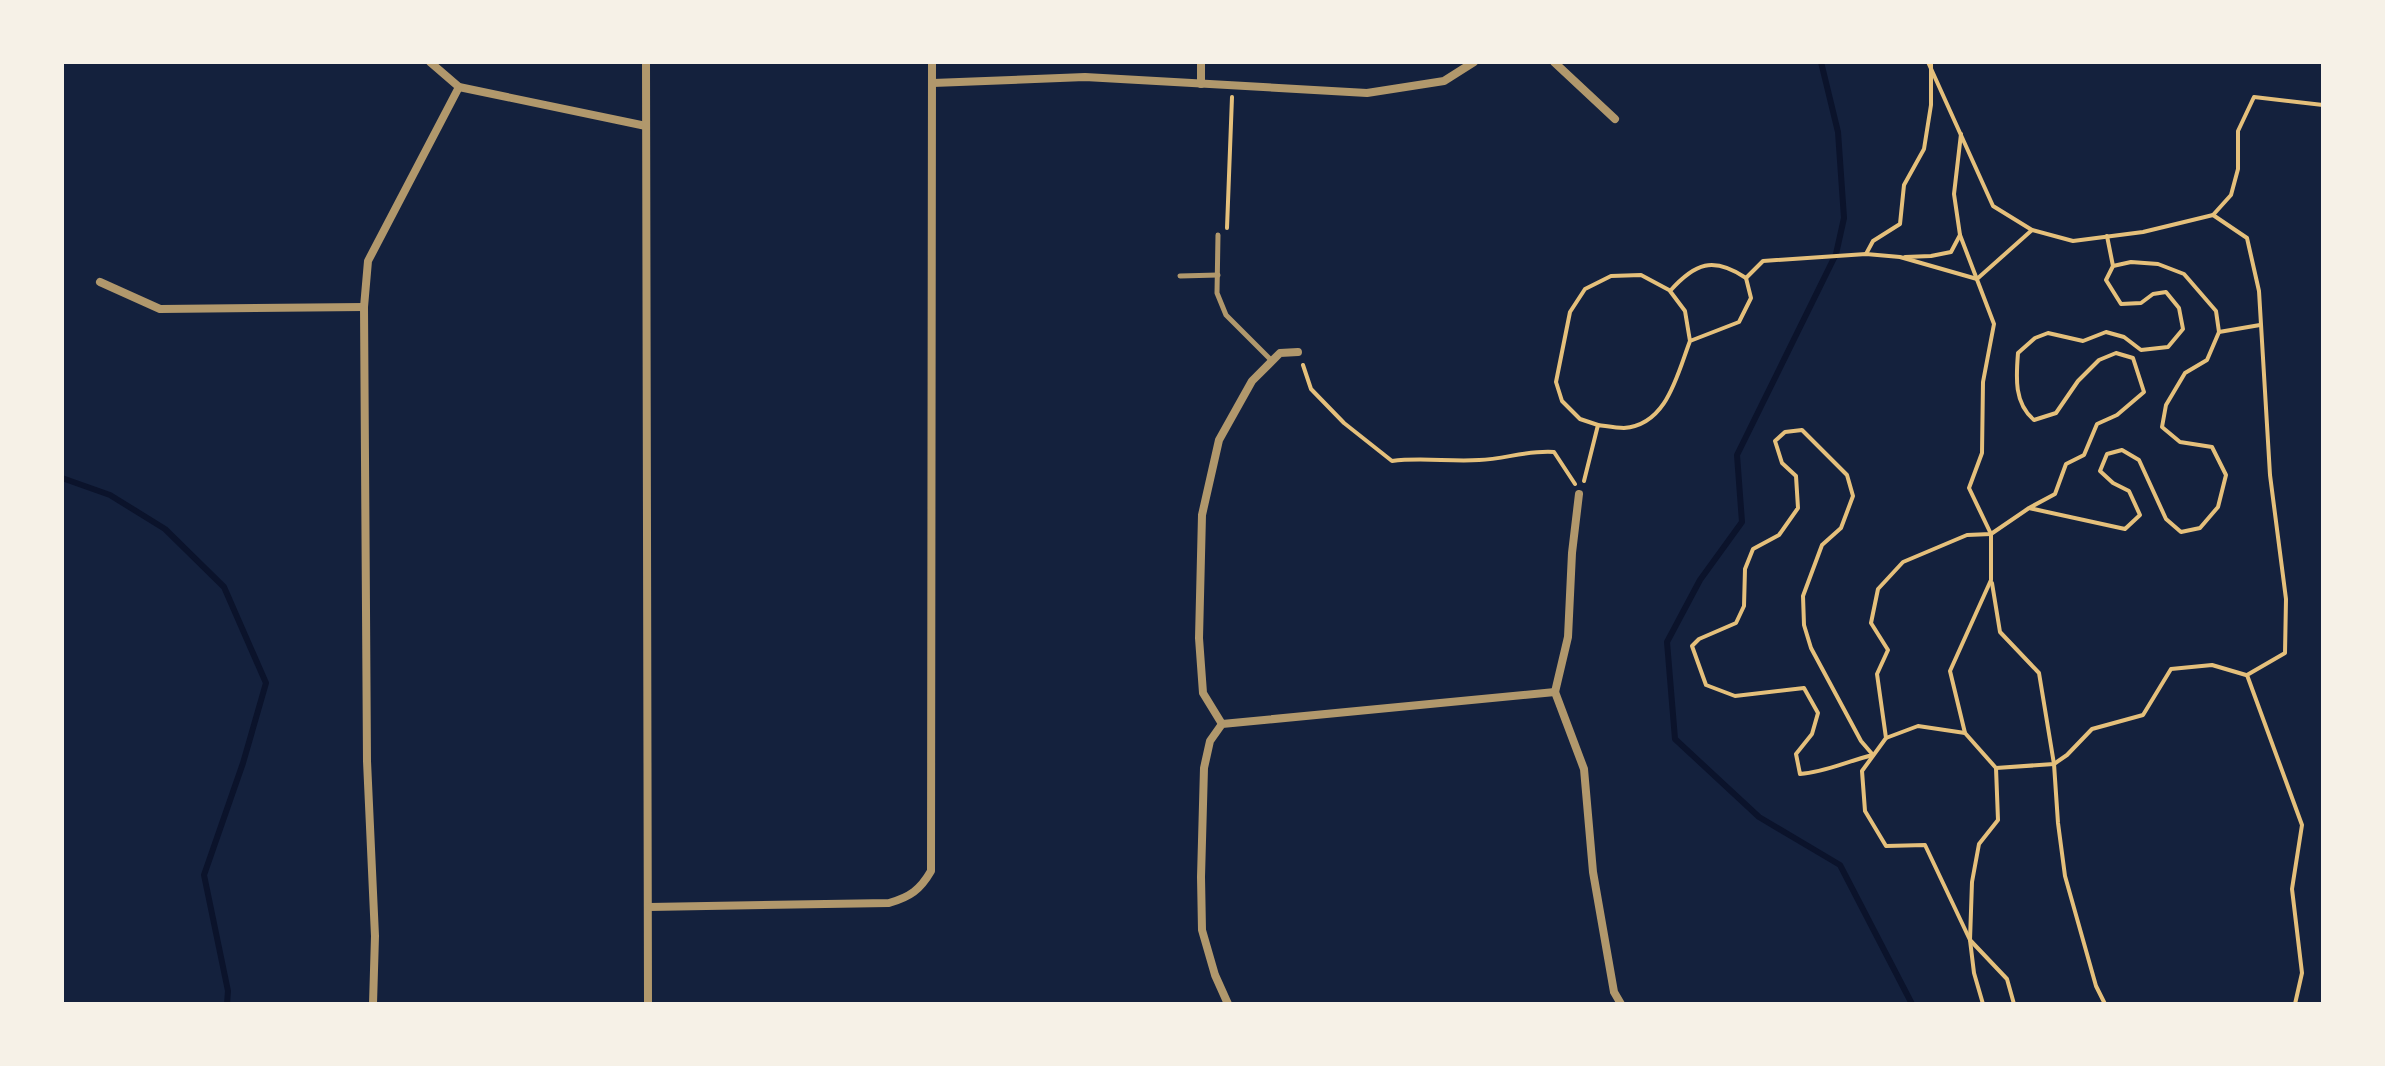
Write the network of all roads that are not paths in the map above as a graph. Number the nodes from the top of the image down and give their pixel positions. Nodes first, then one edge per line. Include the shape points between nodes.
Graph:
1 (430, 62) edge
2 (646, 62) edge
3 (932, 62) edge
4 (1201, 62) edge
5 (1474, 62) edge
6 (1554, 62) edge
7 (933, 83) junction
8 (1201, 84) junction
9 (459, 87) junction
10 (1615, 119) dead end
11 (646, 126) junction
12 (1218, 235) dead end
13 (1218, 275) junction
14 (1180, 276) dead end
15 (100, 282) dead end
16 (364, 307) junction
17 (1298, 352) road end
18 (1272, 361) junction
19 (1579, 494) road end
20 (1555, 692) junction
21 (1222, 724) junction
22 (649, 907) junction
23 (373, 1004) edge
24 (648, 1004) edge
25 (1228, 1004) edge
26 (1621, 1004) edge

1 - 9 street
2 - 11 street
3 - 7 street
4 - 8 street
5 - 8 street via 1444,81 1367,93
6 - 10 street
7 - 8 street via 1085,77
7 - 22 street via 931,871 910,897 889,903
9 - 11 street
9 - 16 street via 368,261
11 - 22 street
12 - 13 lane
13 - 14 lane
13 - 18 lane via 1217,293 1226,315
15 - 16 street via 160,309
16 - 23 street
17 - 18 street via 1280,353
18 - 21 street via 1252,381 1219,440 1202,515 1203,693
19 - 20 street via 1568,637
20 - 21 street
20 - 26 street via 1584,769 1593,872 1614,992
21 - 25 street via 1210,741 1204,768 1202,930
22 - 24 street

